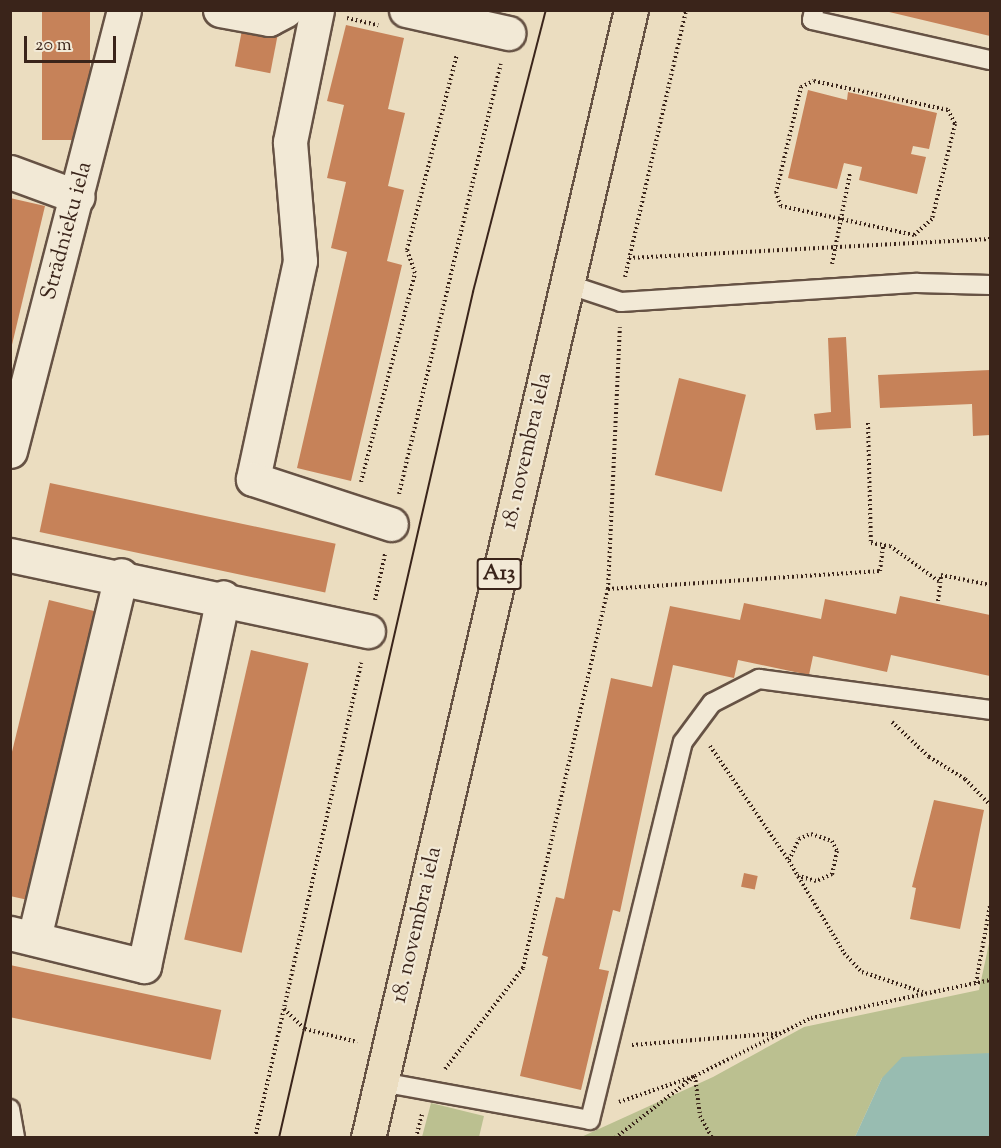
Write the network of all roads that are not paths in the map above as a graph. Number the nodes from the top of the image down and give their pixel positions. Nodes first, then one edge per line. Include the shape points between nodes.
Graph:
1 (124, 10) edge
2 (220, 10) edge
3 (286, 10) edge
4 (631, 10) edge
5 (814, 10) edge
6 (326, 13) edge
7 (398, 19) edge
8 (508, 33) road end
9 (990, 60) edge
10 (10, 172) edge
11 (78, 198) junction
12 (567, 284) junction
13 (990, 285) edge
14 (10, 451) edge
15 (391, 524) road end
16 (10, 555) edge
17 (121, 575) junction
18 (223, 597) junction
19 (368, 631) road end
20 (990, 710) edge
21 (22, 936) edge
22 (381, 1082) junction
23 (10, 1109) edge
24 (15, 1137) edge
25 (368, 1137) edge

1 - 11 street, Strādnieku iela
2 - 3 street via 269,20
4 - 12 main road, 18. novembra iela / A13
5 - 9 lane via 812,20
6 - 15 street via 290,142 300,261 253,479
7 - 8 street
10 - 11 street
11 - 14 street, Strādnieku iela
12 - 13 lane via 621,302 917,283
12 - 22 main road, 18. novembra iela / A13
16 - 17 street
17 - 18 street
17 - 21 street
18 - 19 street
18 - 21 street via 144,966
20 - 22 lane via 759,679 712,704 683,742 590,1120
22 - 25 main road, 18. novembra iela / A13
23 - 24 lane

